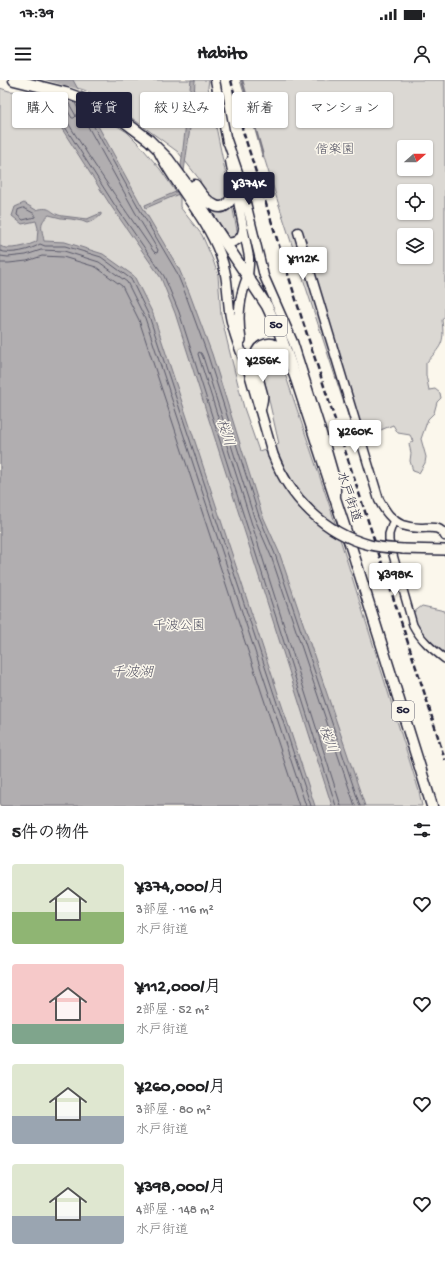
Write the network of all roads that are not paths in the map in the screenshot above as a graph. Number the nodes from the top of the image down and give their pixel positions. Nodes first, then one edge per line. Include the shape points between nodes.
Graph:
1 (215, 80) edge
2 (19, 81) edge
3 (226, 137) junction
4 (158, 148) junction
5 (168, 159) junction
6 (235, 189) junction
7 (243, 226) junction
8 (298, 232) dead end
9 (225, 242) junction
10 (248, 276) junction
11 (246, 364) junction
12 (296, 379) junction
13 (260, 410) junction
14 (336, 499) junction
15 (394, 519) junction
16 (445, 536) edge
17 (445, 550) edge
18 (445, 659) edge
19 (432, 806) edge

1 - 3 street
2 - 4 main road, 水戸街道 / 50 via 66,93 102,108
3 - 6 street
3 - 14 street via 240,178 264,276 293,342 321,430 336,482
4 - 5 main road, 水戸街道 / 50
4 - 11 main road via 167,168 200,214 216,244 225,270 237,343
5 - 6 main road via 182,167 201,195 214,206 222,207 230,202
5 - 9 main road, 水戸街道 / 50
6 - 7 street
7 - 9 street via 239,239 233,243
7 - 10 street via 249,257
8 - 15 street via 379,500 385,512
9 - 10 main road, 水戸街道 / 50
10 - 11 main road via 238,316
10 - 12 main road, 水戸街道 / 50 via 274,321
11 - 13 main road
12 - 13 main road via 288,369 278,346 267,344 257,350 256,372 262,396
12 - 14 main road, 水戸街道 / 50
13 - 17 main road, bridge via 273,455 290,489 324,524 371,546
14 - 19 main road, 水戸街道 / 50
15 - 16 street via 412,528 436,527 441,529
15 - 18 street via 389,541 413,625 426,644

